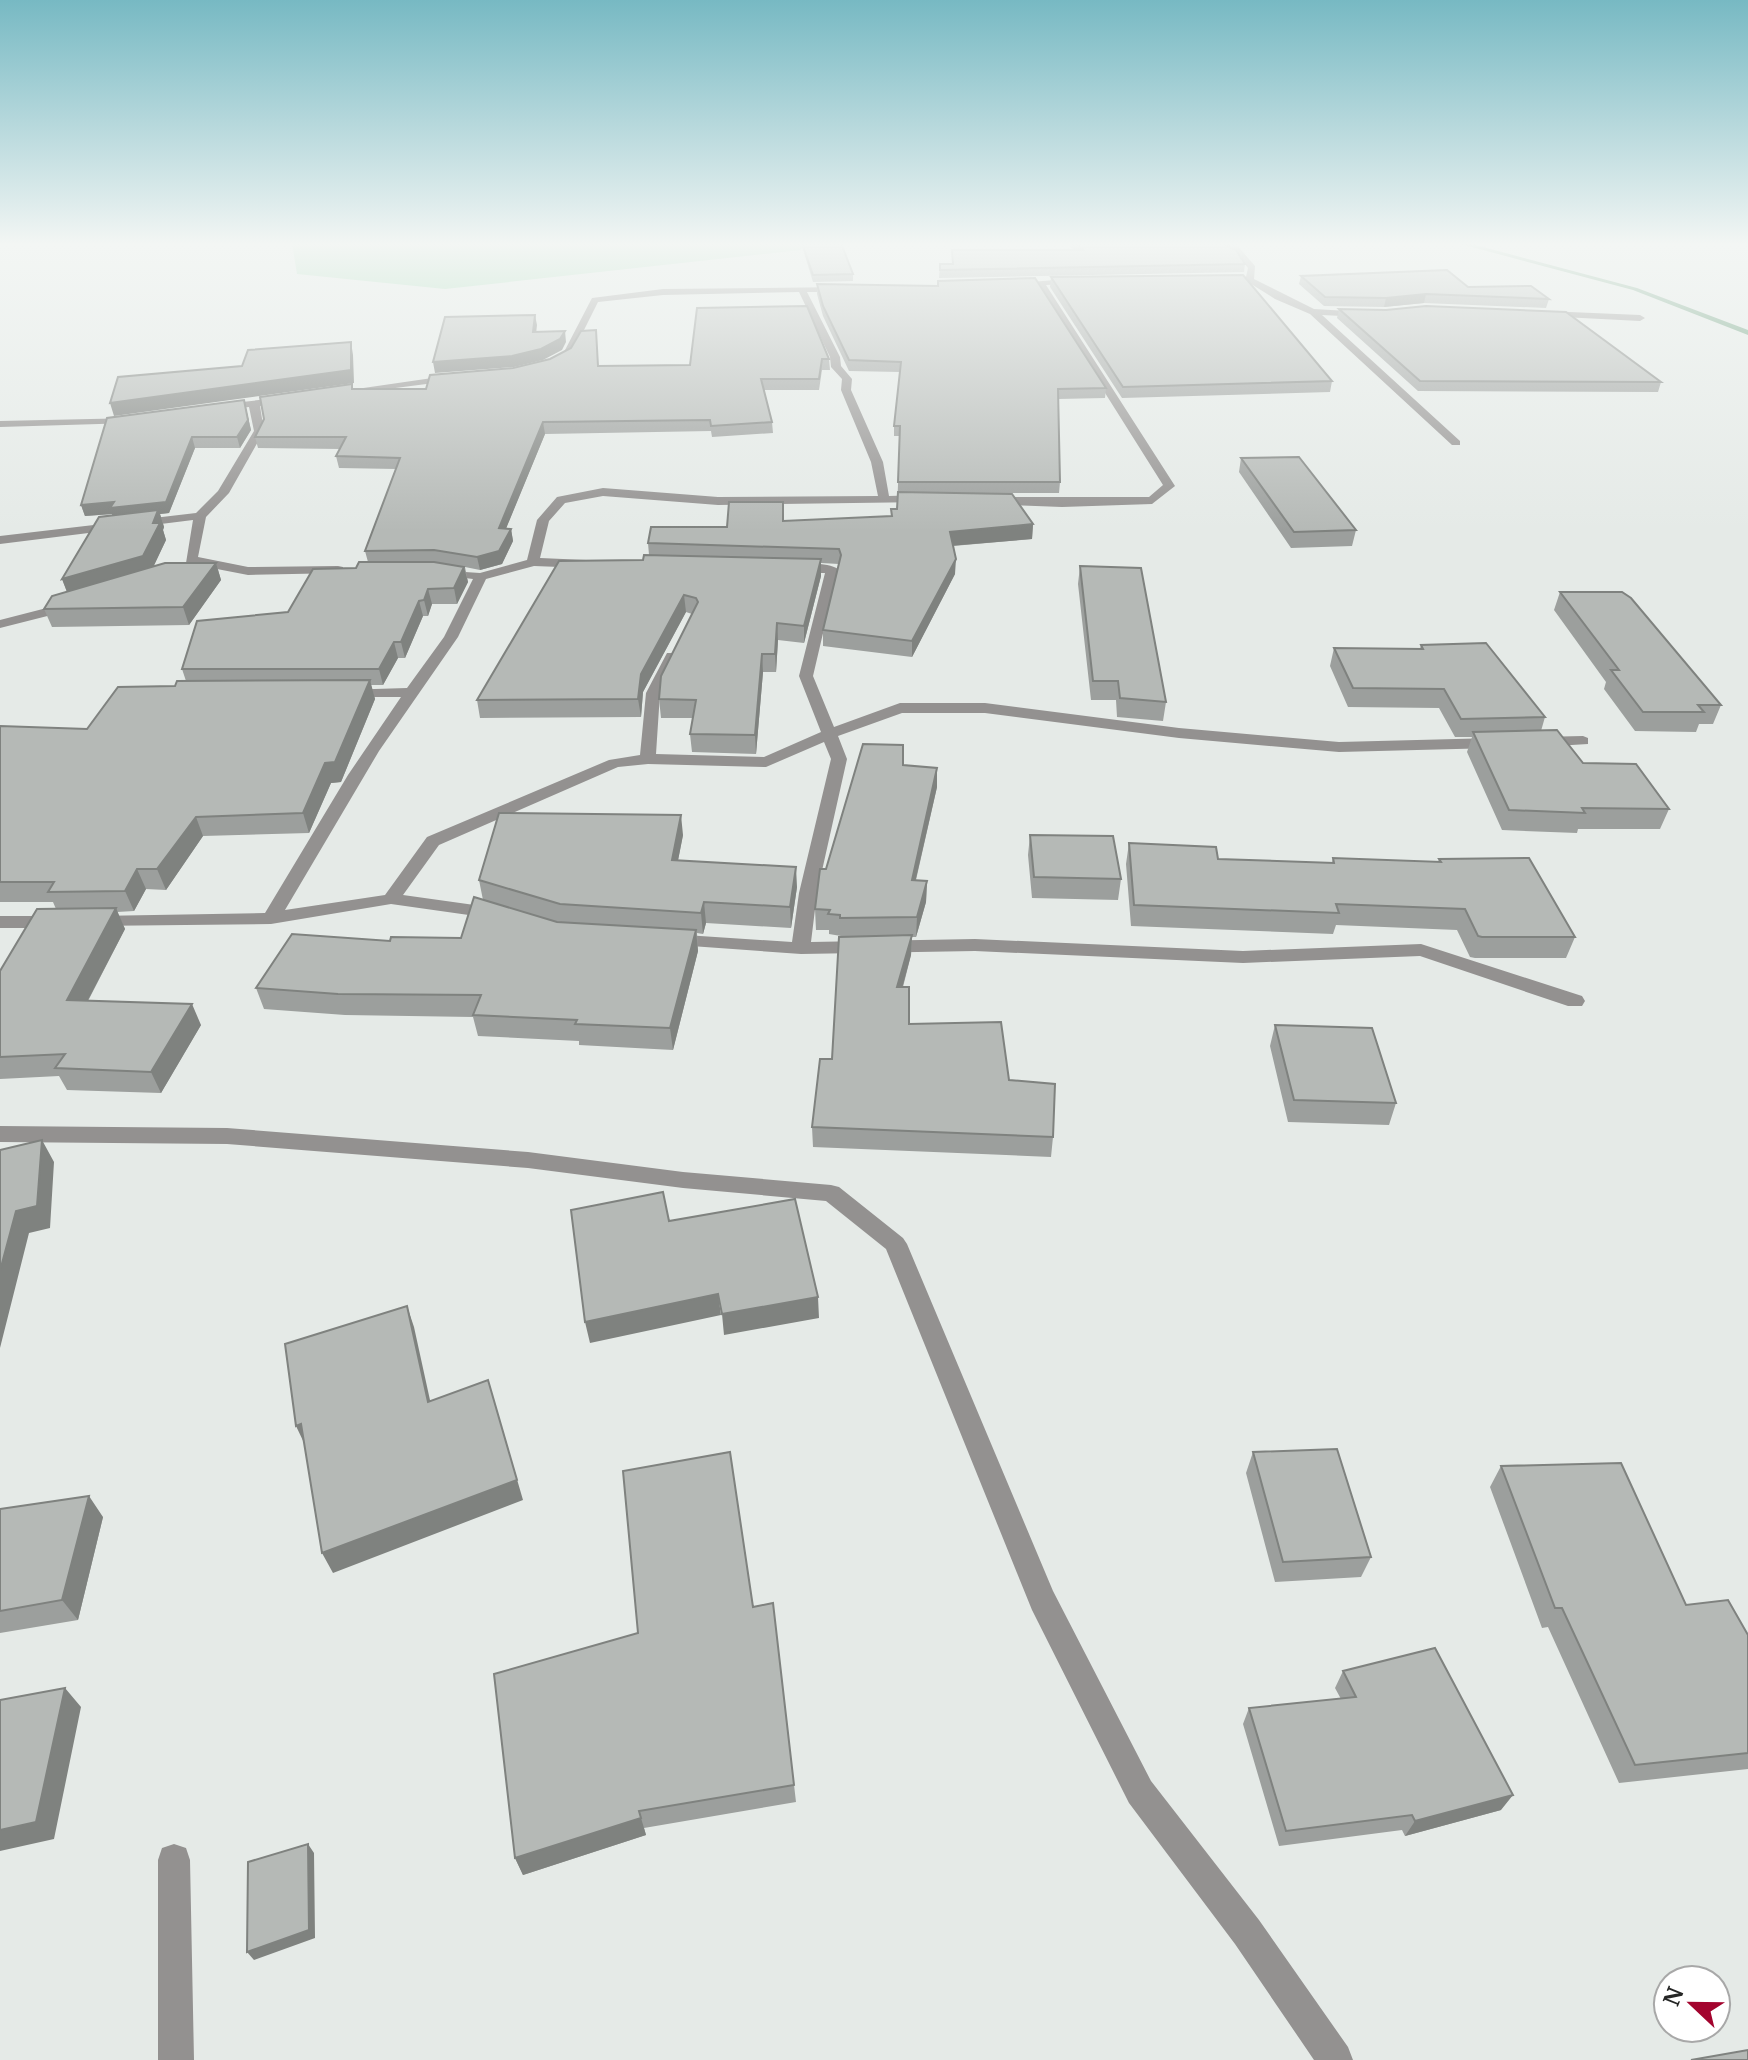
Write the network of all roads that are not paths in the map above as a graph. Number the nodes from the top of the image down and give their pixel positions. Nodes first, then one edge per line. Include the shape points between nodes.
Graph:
1 (575, 339) edge
2 (826, 339) edge
3 (1076, 339) edge
4 (1343, 339) edge
5 (536, 368) edge
6 (458, 377) edge
7 (327, 394) edge
8 (298, 398) edge
9 (254, 404) junction
10 (202, 410) edge
11 (147, 418) edge
12 (0, 424) edge
13 (1456, 443) dead end
14 (884, 499) junction
15 (931, 499) edge
16 (975, 501) edge
17 (200, 516) junction
18 (0, 540) edge
19 (533, 562) junction
20 (605, 565) edge
21 (771, 569) edge
22 (358, 570) edge
23 (451, 572) edge
24 (480, 577) junction
25 (86, 600) edge
26 (0, 624) edge
27 (678, 643) edge
28 (412, 692) junction
29 (327, 693) edge
30 (829, 734) junction
31 (1583, 741) dead end
32 (648, 759) junction
33 (391, 899) junction
34 (271, 918) junction
35 (520, 920) edge
36 (0, 922) edge
37 (647, 939) edge
38 (801, 948) junction
39 (1575, 1001) dead end
40 (0, 1134) edge
41 (174, 1860) dead end
42 (176, 2060) edge
43 (1335, 2060) edge

1 - 5 street via 568,354
2 - 14 street via 836,367 847,379 846,390 877,462
3 - 16 street via 1169,486 1152,500
4 - 13 street
6 - 7 street
8 - 9 street
9 - 10 street
9 - 17 street via 259,431 223,493
11 - 12 street
14 - 15 street
14 - 19 street via 718,501 603,492 561,500 543,520
17 - 18 street
17 - 22 street via 186,563 248,571
19 - 20 street
19 - 24 street
21 - 30 street via 832,569 806,676
23 - 24 street
24 - 28 street via 449,643
25 - 26 street
27 - 32 street via 653,693
28 - 29 street
28 - 34 street
30 - 31 street via 900,708 985,708 1339,747
30 - 32 street via 766,762
30 - 38 street via 839,759
32 - 33 street via 615,763 433,841
33 - 34 street
33 - 35 street via 492,911
34 - 36 street
37 - 38 street
38 - 39 street via 975,945 1243,957 1421,950
40 - 43 street via 227,1136 528,1160 831,1193 895,1244 1042,1600 1140,1792 1247,1932
41 - 42 street

